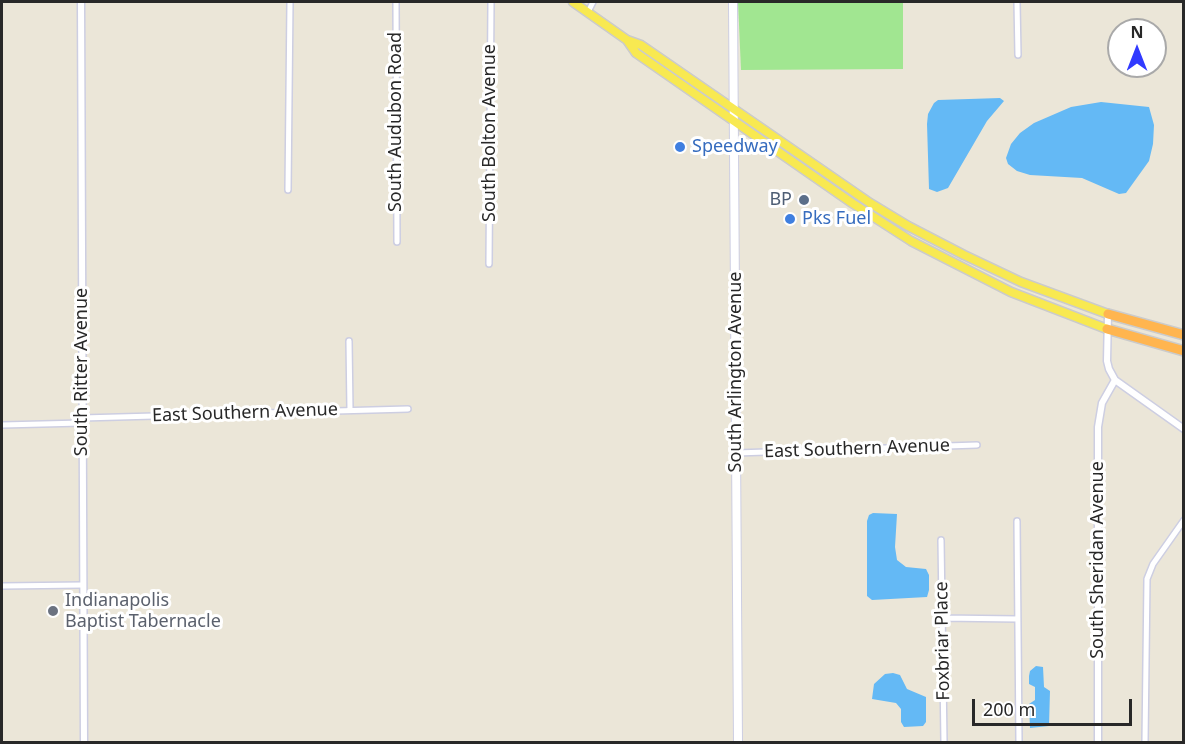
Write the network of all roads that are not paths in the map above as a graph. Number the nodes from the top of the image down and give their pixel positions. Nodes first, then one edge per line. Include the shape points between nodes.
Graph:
1 (81, 2) edge
2 (290, 2) edge
3 (396, 2) edge
4 (491, 2) edge
5 (573, 2) edge
6 (593, 2) edge
7 (733, 2) edge
8 (1017, 2) edge
9 (588, 12) junction
10 (627, 40) junction
11 (1018, 55) dead end
12 (733, 108) junction
13 (734, 121) junction
14 (288, 190) dead end
15 (396, 242) dead end
16 (489, 264) dead end
17 (1108, 314) junction
18 (1107, 329) junction
19 (1184, 335) edge
20 (349, 342) dead end
21 (1184, 351) edge
22 (1115, 381) junction
23 (408, 409) dead end
24 (350, 410) junction
25 (82, 420) junction
26 (2, 425) edge
27 (1184, 429) edge
28 (977, 445) dead end
29 (736, 453) junction
30 (1184, 520) edge
31 (1017, 522) dead end
32 (941, 540) dead end
33 (83, 585) junction
34 (2, 586) edge
35 (942, 618) junction
36 (1018, 619) junction
37 (84, 742) edge
38 (738, 742) edge
39 (944, 742) edge
40 (1019, 742) edge
41 (1098, 742) edge
42 (1145, 742) edge

1 - 25 street, South Ritter Avenue
2 - 14 street
3 - 15 street, South Audubon Road
4 - 16 street, South Bolton Avenue
5 - 9 main road
6 - 9 street
7 - 12 main road, South Arlington Avenue
8 - 11 street
9 - 10 main road
10 - 12 main road via 641,45
10 - 13 main road via 636,53
12 - 13 main road, South Arlington Avenue
12 - 17 main road via 870,203 939,243 1021,282
13 - 18 main road via 911,241 1011,292
13 - 29 main road, South Arlington Avenue
17 - 18 street
17 - 19 highway
18 - 21 highway
18 - 22 street via 1107,361
20 - 24 street
22 - 27 street
22 - 41 street, South Sheridan Avenue via 1102,403 1098,427
23 - 24 street, East Southern Avenue
24 - 25 street, East Southern Avenue
25 - 26 street, East Southern Avenue
25 - 33 street, South Ritter Avenue
28 - 29 street, East Southern Avenue
29 - 38 main road, South Arlington Avenue
30 - 42 street via 1147,579
31 - 36 street
32 - 35 street, Foxbriar Place
33 - 34 street
33 - 37 street, South Ritter Avenue
35 - 36 street
35 - 39 street, Foxbriar Place
36 - 40 street

